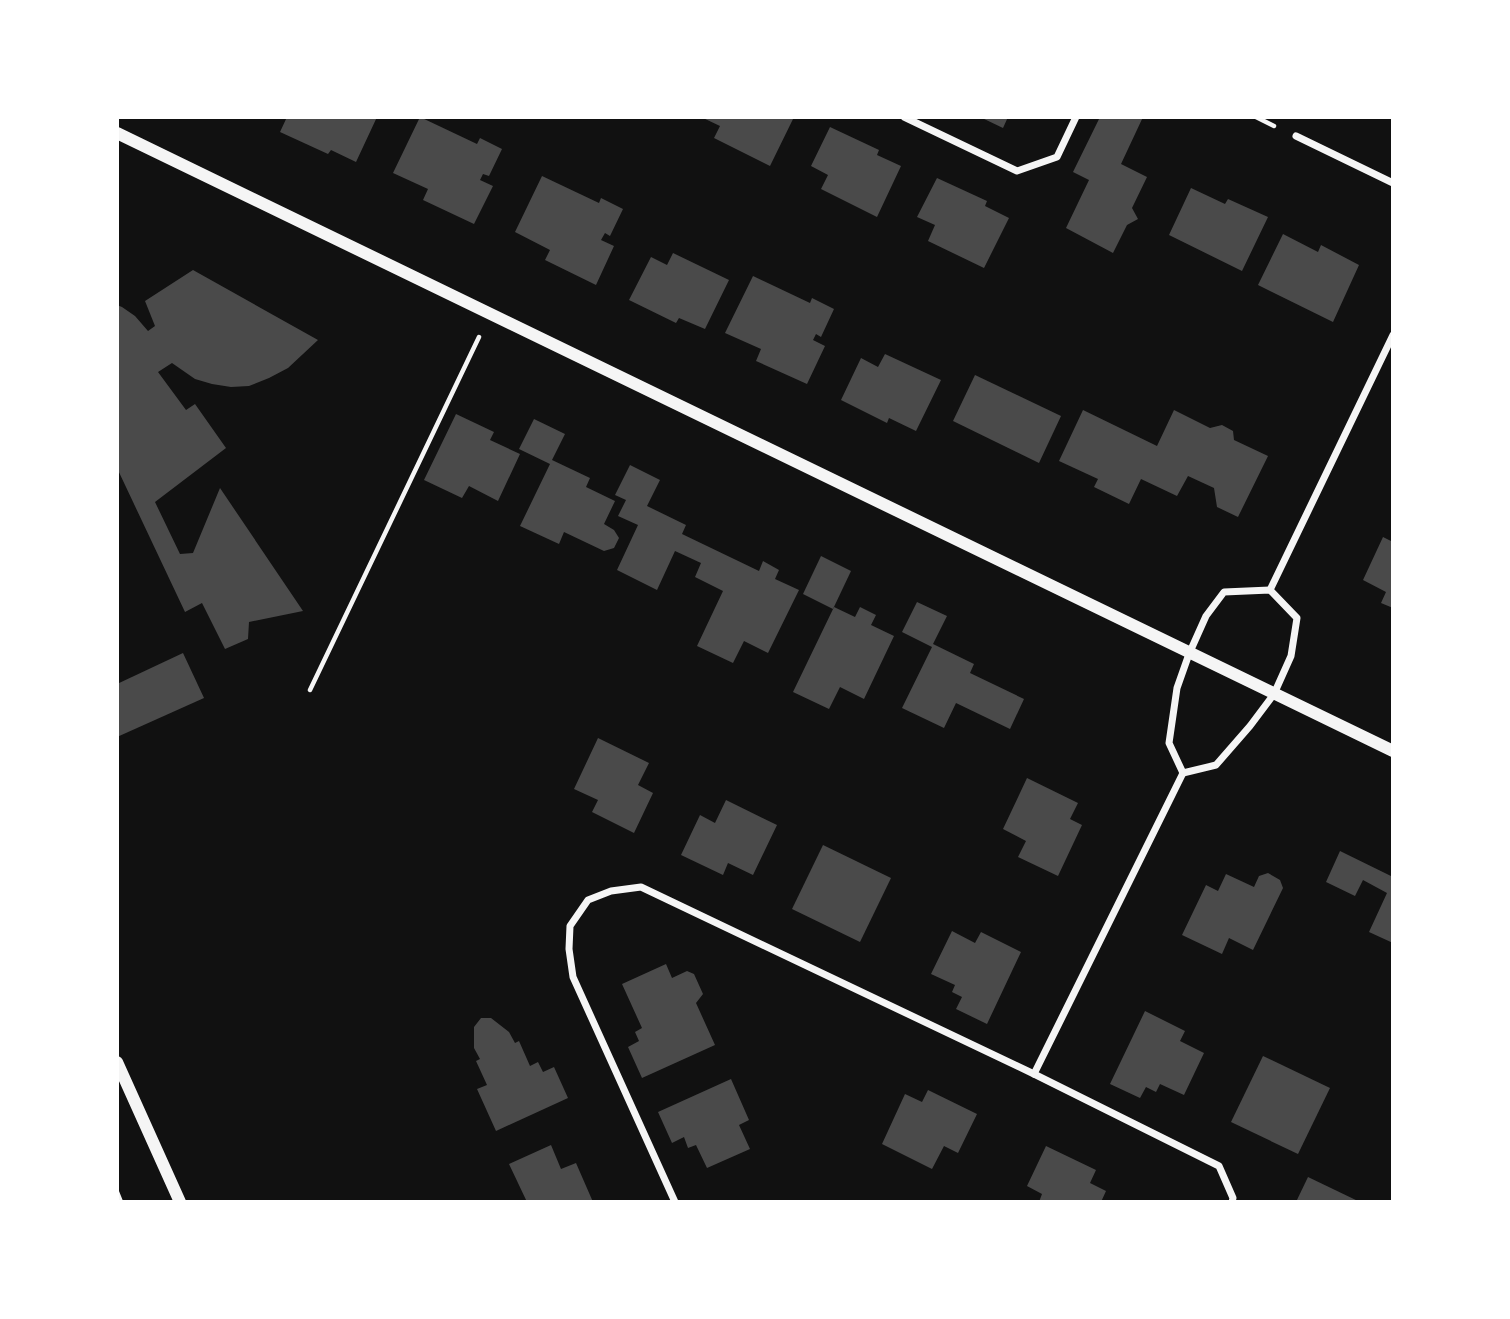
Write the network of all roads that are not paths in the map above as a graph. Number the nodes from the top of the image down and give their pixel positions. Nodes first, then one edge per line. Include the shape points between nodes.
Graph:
1 (904, 117) edge
2 (1076, 117) edge
3 (117, 133) edge
4 (1296, 136) dead end
5 (1393, 183) edge
6 (1393, 335) edge
7 (1270, 590) junction
8 (1189, 654) junction
9 (1274, 694) junction
10 (1393, 751) edge
11 (1183, 773) junction
12 (117, 1062) edge
13 (1034, 1074) junction
14 (180, 1202) edge
15 (676, 1202) edge
16 (1232, 1202) edge

1 - 2 street via 1017,171 1056,157
3 - 8 street
4 - 5 street
6 - 7 street
7 - 8 street via 1224,592 1206,616
7 - 9 street via 1297,618 1291,656
8 - 9 street
8 - 11 street via 1177,688 1169,743
9 - 10 street
9 - 11 street via 1216,765
11 - 13 street
12 - 14 street
13 - 15 street via 641,887 611,891 588,900 570,926 573,977
13 - 16 street via 1219,1166

